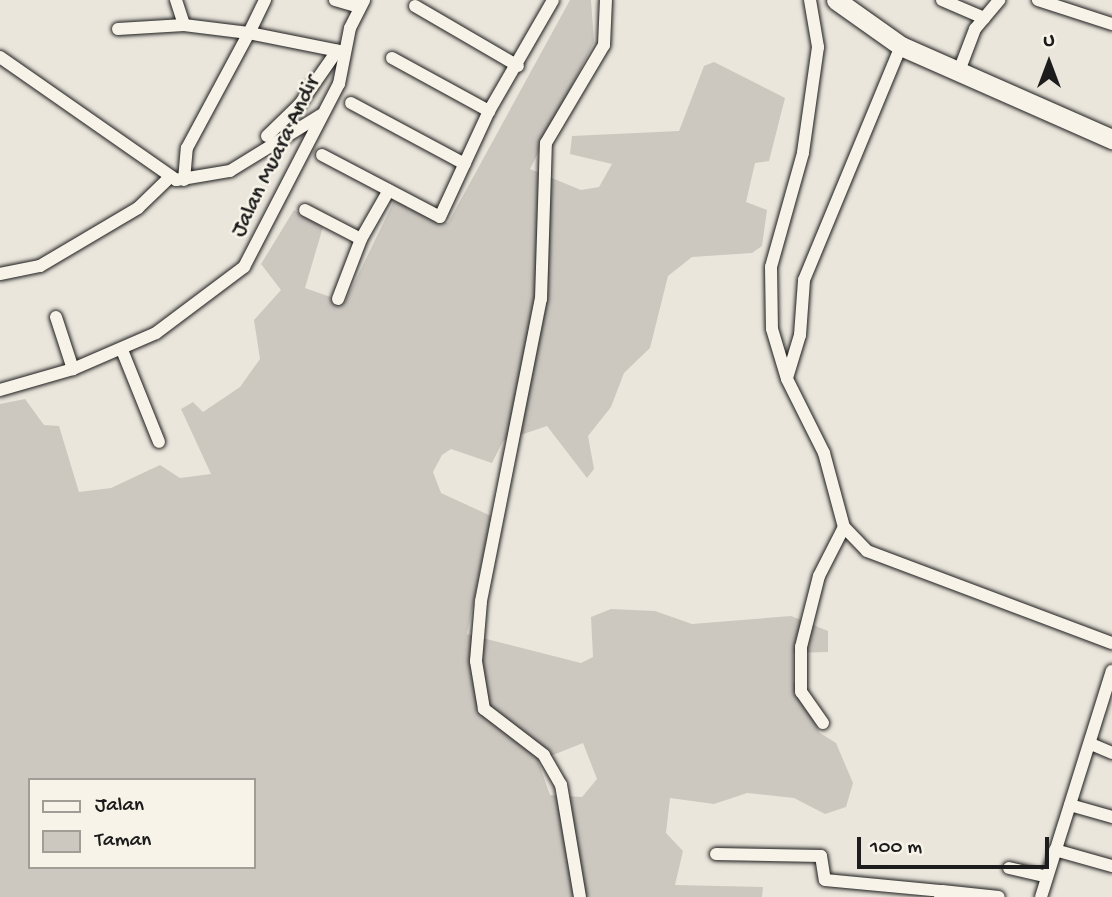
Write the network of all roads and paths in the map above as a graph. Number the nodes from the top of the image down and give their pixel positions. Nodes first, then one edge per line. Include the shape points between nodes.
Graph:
1 (176, 0) edge
2 (265, 0) edge
3 (335, 0) edge
4 (552, 0) edge
5 (606, 0) edge
6 (810, 0) edge
7 (836, 0) edge
8 (942, 0) edge
9 (999, 0) edge
10 (1038, 0) edge
11 (362, 3) edge
12 (415, 6) dead end
13 (984, 18) junction
14 (1112, 24) edge
15 (184, 25) junction
16 (118, 29) dead end
17 (249, 33) junction
18 (901, 46) junction
19 (340, 51) junction
20 (0, 57) edge
21 (392, 58) dead end
22 (518, 66) junction
23 (959, 71) junction
24 (351, 103) dead end
25 (489, 111) junction
26 (322, 114) junction
27 (267, 136) dead end
28 (1112, 139) edge
29 (322, 155) dead end
30 (466, 164) junction
31 (169, 178) junction
32 (184, 180) junction
33 (389, 190) junction
34 (305, 210) dead end
35 (360, 239) junction
36 (0, 275) edge
37 (338, 299) dead end
38 (56, 317) dead end
39 (122, 349) junction
40 (73, 369) junction
41 (787, 379) junction
42 (0, 390) edge
43 (159, 442) dead end
44 (844, 527) junction
45 (1112, 643) edge
46 (1112, 671) edge
47 (1107, 704) edge
48 (823, 723) dead end
49 (1091, 744) junction
50 (1112, 753) edge
51 (1070, 805) junction
52 (1112, 817) edge
53 (1055, 850) junction
54 (716, 854) dead end
55 (1112, 866) edge
56 (1009, 868) dead end
57 (1047, 877) junction
58 (941, 894) edge
59 (580, 897) edge
60 (999, 897) edge
61 (1041, 897) edge

1 - 15 street
2 - 17 street
3 - 11 street
4 - 22 street
5 - 59 street via 604,45 546,143 541,299 481,601 476,661 484,709 544,755 561,785
6 - 41 street via 818,47 811,99 771,267 772,329
7 - 18 main road
8 - 13 street
9 - 13 street
10 - 14 street
11 - 19 street, Jalan Muara Andir
12 - 22 street
13 - 23 street
15 - 16 street
15 - 17 street
17 - 19 street
17 - 32 street via 187,148
18 - 23 main road
18 - 41 street via 804,280 800,335
19 - 26 street, Jalan Muara Andir via 339,84
19 - 27 street via 300,104
20 - 31 street
21 - 25 street
22 - 25 street
23 - 28 main road
24 - 30 street
25 - 30 street
26 - 32 street via 230,171
26 - 39 street, Jalan Muara Andir via 244,267 218,293
29 - 33 street
30 - 33 street via 440,217
31 - 32 street
31 - 36 street via 138,208 40,266
33 - 35 street
34 - 35 street
35 - 37 street
38 - 40 street
39 - 40 street, Jalan Muara Andir
39 - 43 street
40 - 42 street, Jalan Muara Andir
41 - 44 street via 824,453
44 - 45 street via 867,551
44 - 48 street via 819,576 801,647 801,692
46 - 47 street
47 - 49 street
49 - 50 street
49 - 51 street
51 - 52 street
51 - 53 street
53 - 55 street
53 - 57 street
54 - 58 street via 821,856 825,880
56 - 57 street
57 - 61 street
58 - 60 street

